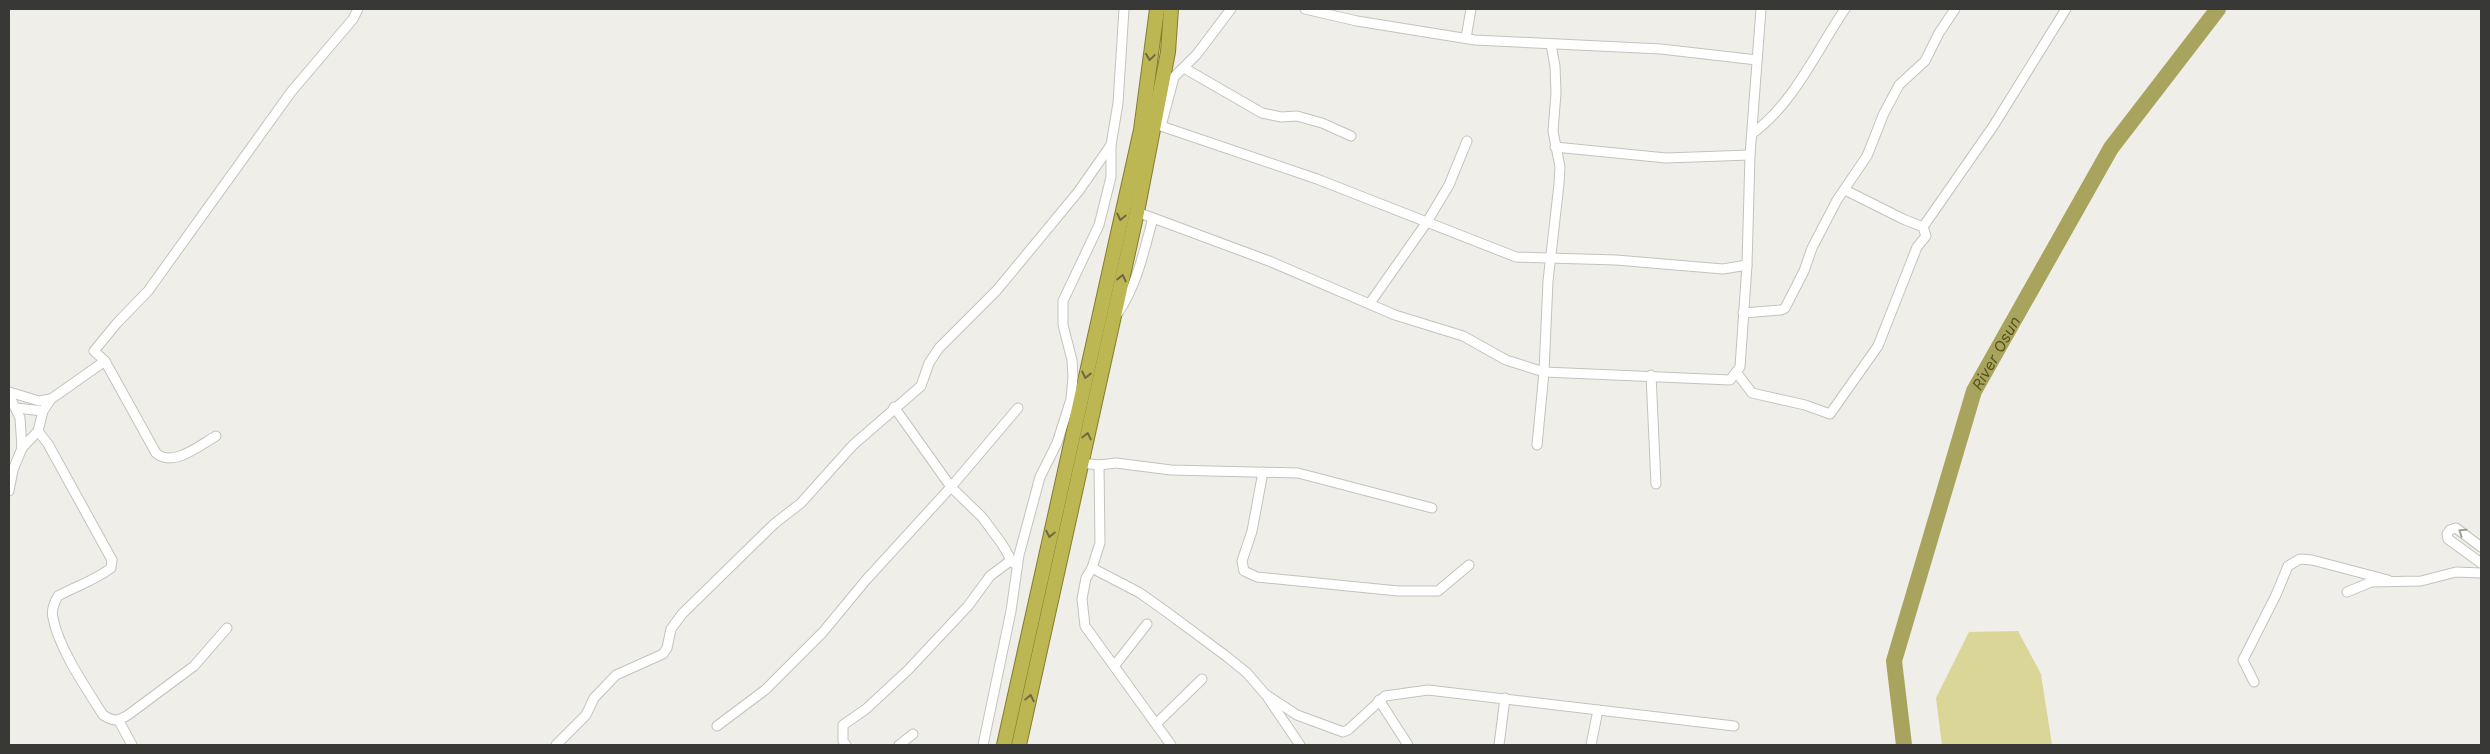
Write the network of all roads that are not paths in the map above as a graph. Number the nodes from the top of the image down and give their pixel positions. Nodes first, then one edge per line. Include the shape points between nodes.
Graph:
1 (358, 9) edge
2 (1124, 9) edge
3 (1157, 9) edge
4 (1172, 9) edge
5 (1231, 9) edge
6 (1305, 9) edge
7 (1471, 9) edge
8 (1761, 9) edge
9 (1845, 9) edge
10 (1955, 9) edge
11 (2066, 9) edge
12 (1466, 38) junction
13 (1551, 45) junction
14 (1757, 60) junction
15 (1184, 68) junction
16 (1158, 126) junction
17 (1753, 133) junction
18 (1351, 136) dead end
19 (1467, 141) dead end
20 (1112, 145) junction
21 (1555, 147) junction
22 (1750, 155) junction
23 (1845, 190) junction
24 (1137, 212) junction
25 (1153, 218) junction
26 (1427, 222) junction
27 (1923, 227) junction
28 (1552, 258) junction
29 (1747, 265) junction
30 (1370, 303) junction
31 (1744, 312) junction
32 (1112, 322) junction
33 (105, 361) junction
34 (1544, 372) junction
35 (1736, 372) junction
36 (1651, 375) junction
37 (9, 394) edge
38 (51, 398) junction
39 (894, 407) junction
40 (16, 408) junction
41 (1018, 408) dead end
42 (43, 411) junction
43 (38, 431) junction
44 (216, 436) dead end
45 (1537, 445) dead end
46 (22, 448) junction
47 (1049, 460) junction
48 (1074, 462) junction
49 (1099, 465) junction
50 (1262, 472) junction
51 (1656, 484) dead end
52 (951, 487) junction
53 (9, 491) edge
54 (1432, 508) dead end
55 (2481, 547) edge
56 (1010, 561) junction
57 (2481, 563) edge
58 (1469, 565) dead end
59 (1092, 568) junction
60 (1018, 569) junction
61 (2481, 574) edge
62 (2388, 580) junction
63 (2347, 592) dead end
64 (1147, 624) dead end
65 (227, 628) dead end
66 (1114, 665) junction
67 (1202, 680) dead end
68 (2254, 682) dead end
69 (1265, 694) junction
70 (1505, 698) junction
71 (1379, 700) junction
72 (1598, 710) junction
73 (1297, 715) junction
74 (118, 721) junction
75 (1156, 724) junction
76 (1286, 724) junction
77 (717, 726) dead end
78 (1734, 726) dead end
79 (913, 734) dead end
80 (842, 744) edge
81 (132, 745) edge
82 (556, 745) edge
83 (899, 745) edge
84 (983, 745) edge
85 (1004, 745) edge
86 (1019, 745) edge
87 (1171, 745) edge
88 (1300, 745) edge
89 (1408, 745) edge
90 (1499, 745) edge
91 (1591, 745) edge

1 - 33 street via 292,92 148,291 94,351
2 - 20 street
3 -> 48 highway via 1141,130
4 - 16 highway
5 - 15 street
6 - 12 street
7 - 12 street
8 - 14 street
9 - 17 street via 1797,84 1765,125
10 - 23 street via 1925,61 1899,85 1867,156
11 - 27 street via 1994,126
12 - 13 street
13 - 14 street via 1662,50
13 - 21 street via 1555,66
14 - 17 street
15 - 16 street via 1174,77
15 - 18 street via 1262,113 1297,116
16 - 24 highway
16 - 26 street via 1237,150
17 - 22 street
19 - 26 street via 1449,185
20 - 39 street via 1078,192 997,290 939,348 929,363 921,386
20 - 47 street via 1111,177 1098,225 1063,301 1063,325 1073,377 1071,399
21 - 22 street via 1666,158
21 - 28 street via 1560,167
22 - 29 street
23 - 27 street
23 - 31 street via 1812,248 1784,308
24 - 25 street
32 -> 24 highway
25 - 30 street via 1269,260
25 - 32 street via 1127,300
26 - 28 street via 1516,257
26 - 30 street
27 - 35 street via 1926,236 1917,247 1878,346 1830,414 1752,393
28 - 29 street via 1723,269
28 - 34 street
29 - 31 street
30 - 34 street via 1395,315 1463,336 1506,360
31 - 35 street via 1740,366
48 -> 32 highway
33 - 38 street
33 - 44 street via 161,458 181,456
34 - 36 street
34 - 45 street
35 - 36 street via 1730,380
36 - 51 street
37 - 38 street via 39,402
37 - 40 street
38 - 42 street
39 - 52 street
39 - 82 street via 853,445 801,503 774,524 682,614 671,630 663,654 626,669 608,682 594,698 586,715
40 - 42 street
40 - 46 street via 22,429
41 - 52 street
42 - 43 street
43 - 46 street
43 - 74 street via 112,560 111,568 103,574 58,596 52,617 71,661 103,715
46 - 53 street
47 - 48 street
47 - 60 street via 1040,478
48 - 49 street
48 -> 85 highway
86 -> 48 highway
49 - 50 street via 1116,463 1171,470
49 - 59 street via 1100,543
50 - 54 street via 1298,473
50 - 58 street via 1252,531 1242,561 1244,571 1257,577 1398,591 1438,591
52 - 56 street via 982,517
52 - 77 street via 823,632 765,690
55 -> 57 street via 2456,528 2447,534 2448,539
56 - 60 street
56 - 80 street via 990,576 968,606 908,670 866,709 843,725
59 - 66 street via 1083,589 1082,614 1085,626
59 - 69 street via 1140,593 1168,613 1226,656
60 - 84 street
61 - 62 street via 2456,572 2420,581
62 - 63 street via 2371,582
62 - 68 street via 2312,560 2300,559 2288,566 2243,660
64 - 66 street
65 - 74 street via 194,666
66 - 75 street
67 - 75 street
69 - 73 street
69 - 76 street
70 - 71 street via 1428,690 1390,694
70 - 72 street
70 - 90 street
71 - 73 street via 1343,732
71 - 89 street
72 - 78 street
72 - 91 street
73 - 76 street
74 - 81 street
75 - 87 street
76 - 88 street
79 - 83 street

